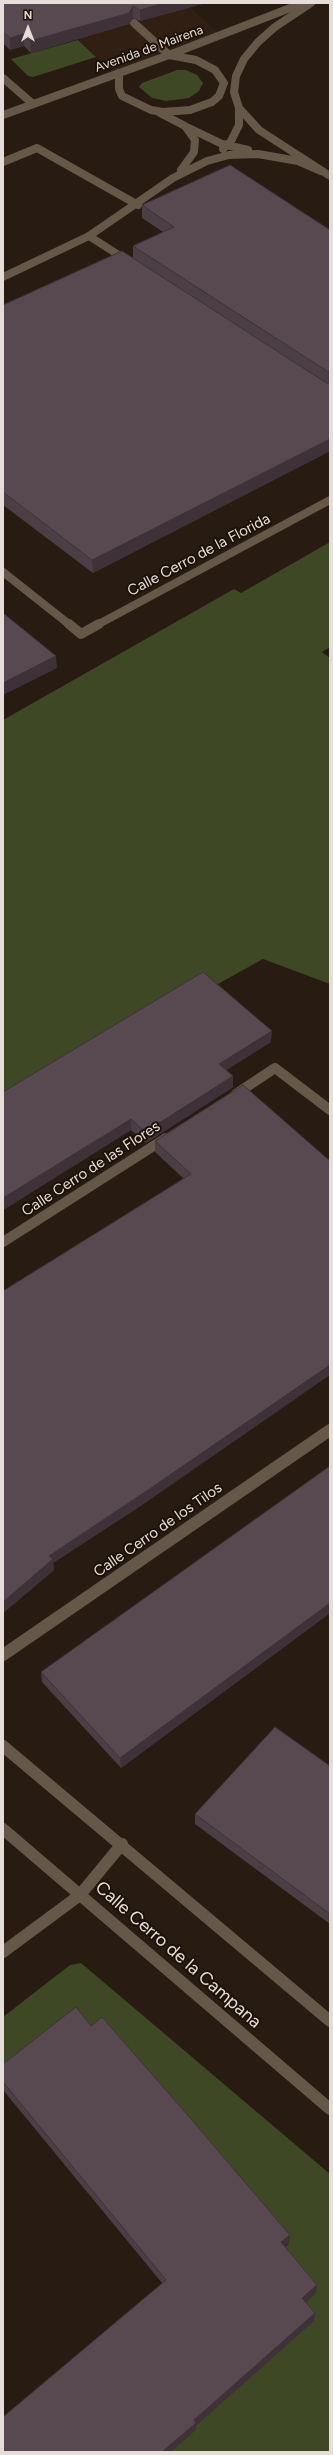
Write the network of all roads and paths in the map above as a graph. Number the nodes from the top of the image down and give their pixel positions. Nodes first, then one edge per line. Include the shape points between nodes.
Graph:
1 (303, 3) edge
2 (311, 3) edge
3 (294, 4) edge
4 (134, 23) edge
5 (170, 55) junction
6 (119, 73) junction
7 (221, 76) junction
8 (3, 78) edge
9 (236, 99) junction
10 (33, 104) junction
11 (239, 108) junction
12 (151, 110) junction
13 (3, 115) edge
14 (185, 126) junction
15 (228, 145) junction
16 (274, 155) junction
17 (207, 161) junction
18 (3, 162) edge
19 (321, 171) junction
20 (330, 176) edge
21 (166, 183) junction
22 (138, 205) junction
23 (89, 236) junction
24 (136, 266) edge
25 (3, 277) edge
26 (330, 500) edge
27 (3, 572) edge
28 (229, 1098) edge
29 (330, 1110) edge
30 (176, 1132) edge
31 (3, 1242) edge
32 (330, 1430) edge
33 (3, 1655) edge
34 (3, 1746) edge
35 (3, 1830) edge
36 (122, 1844) junction
37 (80, 1895) junction
38 (3, 1952) edge
39 (330, 2021) edge
40 (330, 2109) edge

1 - 3 street, Avenida de Mairena
2 - 9 street via 275,27 244,59 236,76
3 - 5 street, Avenida de Mairena
4 - 5 street
5 - 6 street, Avenida de Mairena
5 - 7 street via 207,64
6 - 10 street, Avenida de Mairena
6 - 12 street via 119,89 122,96
7 - 9 street
7 - 12 street via 223,89 212,102 177,112
8 - 10 street
9 - 11 street
10 - 13 street, Avenida de Mairena
11 - 15 street via 239,126
11 - 19 street via 259,130
12 - 14 street
14 - 15 street
14 - 21 street via 195,140 194,152 183,169
15 - 16 street
15 - 17 street
16 - 17 street via 242,154
16 - 19 street via 298,161
17 - 21 street
18 - 22 street via 37,148
19 - 20 street
21 - 22 street
22 - 23 street
23 - 24 street
23 - 25 street
26 - 27 street, Calle Cerro de la Florida via 81,634
28 - 29 street via 275,1068
30 - 31 street, Calle Cerro de las Flores
32 - 33 street, Calle Cerro de los Tilos
34 - 36 street
35 - 37 street, Calle Cerro de la Campana
36 - 37 street
36 - 39 street
37 - 38 street
37 - 40 street, Calle Cerro de la Campana

